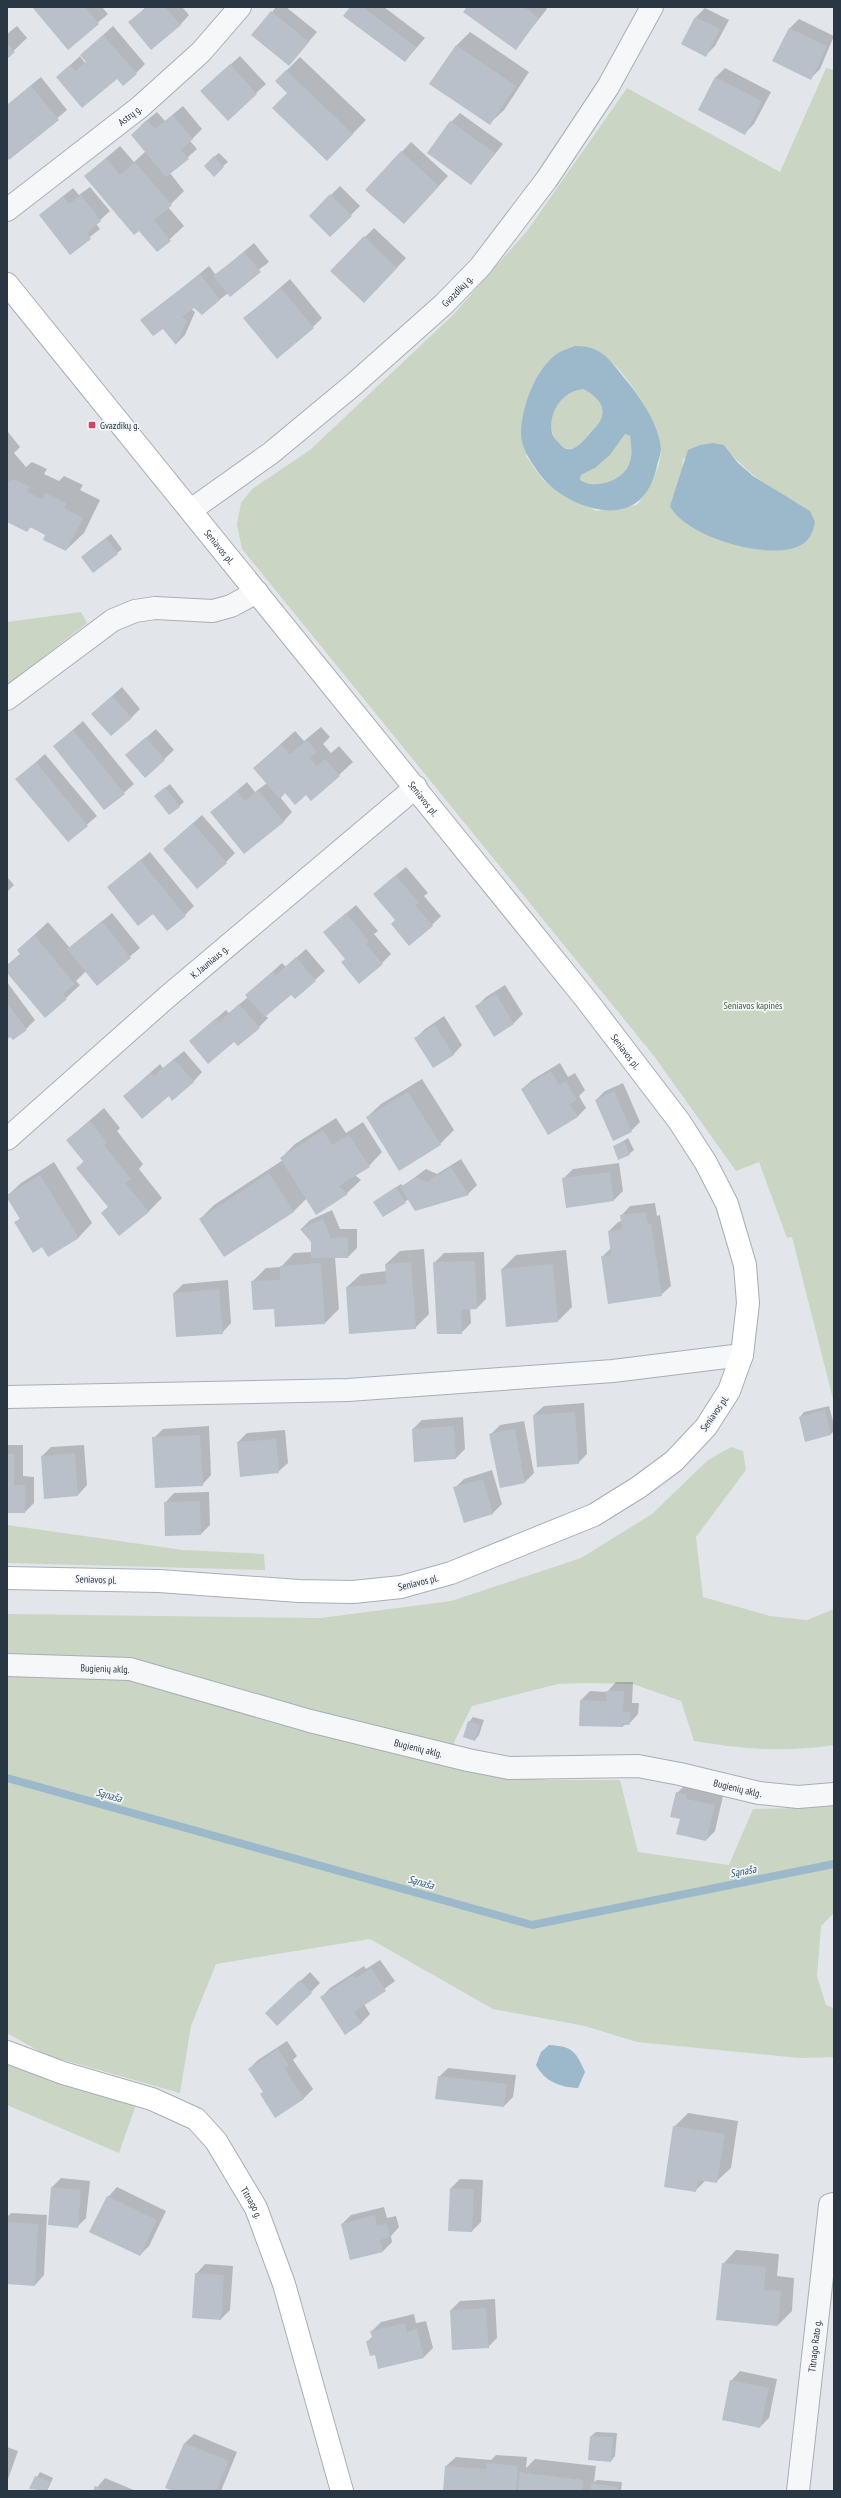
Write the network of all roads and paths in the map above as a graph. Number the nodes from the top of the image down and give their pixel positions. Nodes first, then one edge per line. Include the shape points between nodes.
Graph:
1 (240, 7) edge
2 (652, 7) edge
3 (7, 210) edge
4 (7, 284) edge
5 (191, 510) junction
6 (257, 592) junction
7 (7, 699) edge
8 (416, 787) junction
9 (7, 1139) edge
10 (742, 1355) junction
11 (7, 1398) edge
12 (7, 1578) edge
13 (7, 1665) edge
14 (834, 1794) edge
15 (7, 2052) edge
16 (834, 2204) edge
17 (342, 2491) edge
18 (798, 2491) edge

1 - 3 street, Astrų g. via 201,52 146,102
2 - 5 street, Gvazdikų g. via 608,87 547,179 480,267 444,304 347,390 271,453
4 - 5 main road, Seniavos pl.
5 - 6 main road, Seniavos pl.
6 - 7 street via 231,606 213,611 155,608 135,611 113,620
6 - 8 main road, Seniavos pl.
8 - 9 street, K. Jauniaus g. via 167,997
8 - 10 main road, Seniavos pl. via 585,998 679,1121 706,1163 727,1204 745,1265 748,1303
10 - 11 street via 613,1371 348,1390
10 - 12 main road, Seniavos pl. via 729,1391 706,1427 674,1460 639,1487 594,1515 451,1573 401,1587 353,1592 299,1591 159,1581
13 - 14 street, Bugienių aklg. via 130,1669 310,1721 509,1768 638,1766 759,1794 798,1797
15 - 17 main road, Titnago g. via 49,2068 152,2099 196,2119 216,2141 256,2208 282,2277
16 - 18 street, Titnago Rato g. via 830,2205

